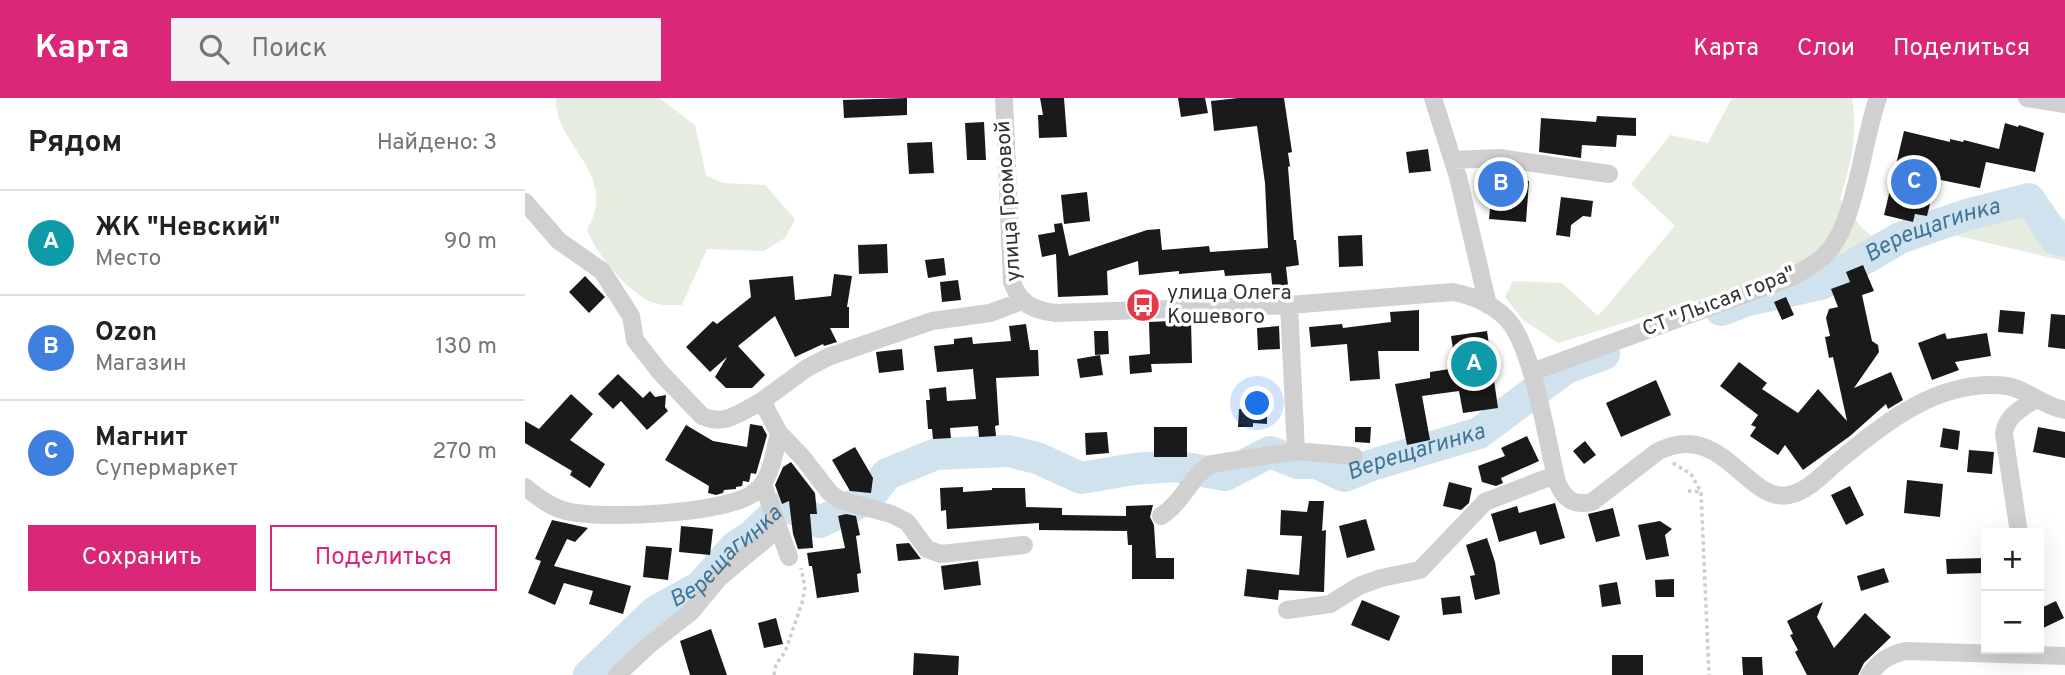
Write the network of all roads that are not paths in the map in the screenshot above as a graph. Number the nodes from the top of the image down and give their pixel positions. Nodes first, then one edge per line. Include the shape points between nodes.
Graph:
1 (1005, 98) edge
2 (1433, 98) edge
3 (1878, 98) edge
4 (2027, 98) edge
5 (2065, 104) edge
6 (1453, 160) junction
7 (1609, 174) dead end
8 (525, 202) edge
9 (1022, 301) junction
10 (1488, 304) junction
11 (1289, 305) junction
12 (1532, 372) junction
13 (2034, 400) junction
14 (762, 401) junction
15 (2065, 410) edge
16 (779, 433) junction
17 (1296, 451) junction
18 (1354, 456) dead end
19 (1556, 478) junction
20 (763, 485) junction
21 (525, 487) edge
22 (1161, 516) dead end
23 (777, 524) junction
24 (2018, 528) edge
25 (1024, 545) dead end
26 (789, 557) road end
27 (1287, 610) dead end
28 (2065, 656) edge
29 (617, 675) edge
30 (1869, 675) edge

1 - 9 street, улица Громовой via 1012,282
2 - 6 street
3 - 12 street, СТ "Лысая гора" via 1845,228 1825,255 1792,277
4 - 5 street
6 - 7 street via 1499,158
6 - 10 street
8 - 14 street via 559,241 602,271 631,316 635,340 702,416 723,420
9 - 11 street via 1031,308 1055,313
9 - 14 street via 991,313 932,321 828,357
10 - 11 street via 1454,292
10 - 12 street via 1507,319
11 - 17 street
12 - 19 street
13 - 15 street
13 - 19 street via 2016,388 1985,386 1964,387 1924,401 1885,423 1811,484 1789,495 1779,496 1759,486 1708,448 1682,444 1657,452 1592,502 1581,505 1563,495
13 - 24 street via 2007,421 2004,434
14 - 16 street
16 - 20 street
16 - 25 street via 830,493 907,522 927,549 941,554
17 - 18 street
17 - 22 street via 1212,464 1180,502
19 - 27 street via 1485,502 1420,570 1359,586 1330,604
20 - 21 street via 744,499 718,507 600,516 564,510
20 - 23 street
23 - 26 street
23 - 29 street via 719,578 691,612
28 - 30 street via 1906,651 1890,655

